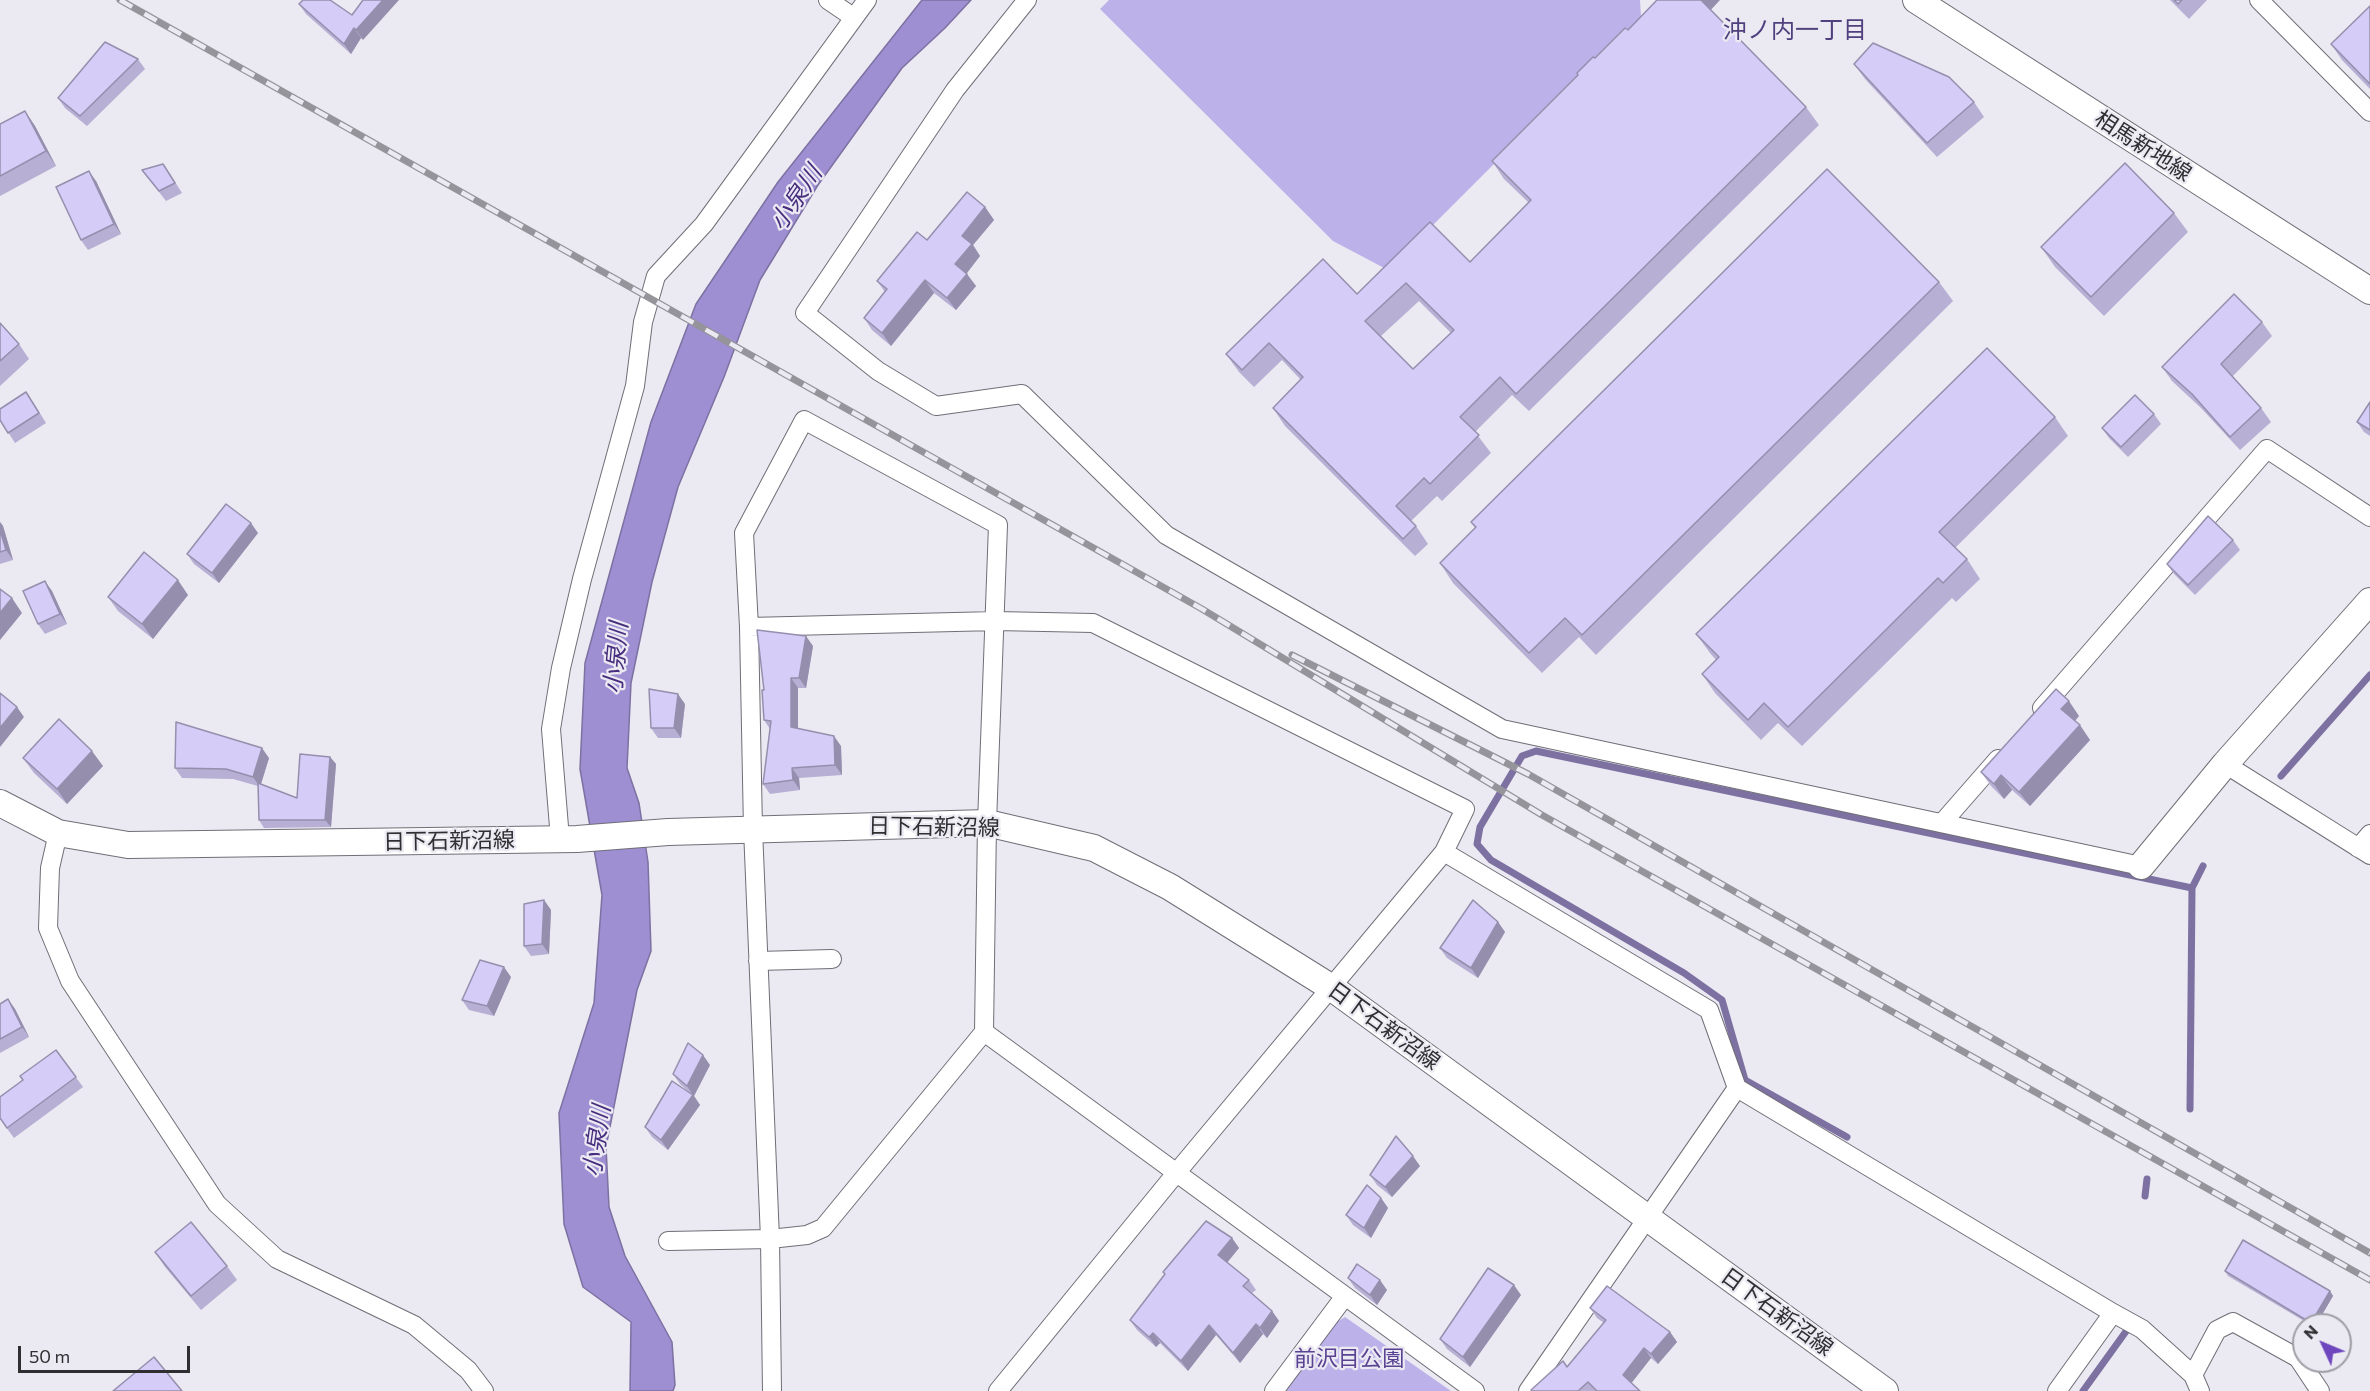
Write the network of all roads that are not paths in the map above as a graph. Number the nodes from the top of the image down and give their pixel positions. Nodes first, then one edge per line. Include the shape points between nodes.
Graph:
1 (828, 0) edge
2 (867, 0) edge
3 (1027, 0) edge
4 (1916, 0) edge
5 (2259, 0) edge
6 (854, 17) junction
7 (2370, 112) edge
8 (2370, 291) edge
9 (2370, 517) edge
10 (2370, 601) edge
11 (996, 621) junction
12 (749, 627) junction
13 (2027, 725) edge
14 (2012, 743) edge
15 (2225, 764) junction
16 (0, 803) edge
17 (987, 823) junction
18 (1942, 823) junction
19 (753, 829) junction
20 (58, 833) junction
21 (568, 839) junction
22 (2366, 846) edge
23 (1444, 852) junction
24 (2141, 866) joint
25 (832, 959) dead end
26 (758, 961) junction
27 (1332, 987) junction
28 (984, 1032) junction
29 (1737, 1088) junction
30 (1177, 1172) junction
31 (1649, 1219) junction
32 (770, 1239) junction
33 (668, 1241) dead end
34 (1346, 1296) junction
35 (2113, 1313) junction
36 (2196, 1383) edge
37 (484, 1391) edge
38 (772, 1391) edge
39 (998, 1391) edge
40 (1274, 1391) edge
41 (1474, 1391) edge
42 (1528, 1391) edge
43 (1885, 1391) edge
44 (2057, 1391) edge
45 (2320, 1391) edge

1 - 6 street
2 - 6 street
3 - 18 street via 955,90 805,313 878,371 936,406 1022,394 1166,535 1502,729
4 - 8 main road, 相馬新地線
5 - 7 street
6 - 21 street via 704,224 656,276 643,322 635,386 582,579 551,729
9 - 13 street via 2267,449
10 - 15 main road
11 - 12 street
11 - 12 street via 998,525 804,420 744,533
11 - 17 street
11 - 23 street via 1094,623 1465,808
12 - 19 street
14 - 18 street
15 - 22 street
15 - 24 main road
16 - 20 main road, 日下石新沼線
17 - 19 main road, 日下石新沼線
17 - 27 main road, 日下石新沼線 via 1094,848 1170,887
17 - 28 street
18 - 24 street
19 - 21 main road, 日下石新沼線
19 - 26 street
20 - 21 main road, 日下石新沼線 via 128,845
20 - 37 street via 50,868 48,928 70,981 217,1204 277,1259 414,1325 468,1370
23 - 27 street
23 - 29 street via 1708,1010
25 - 26 street
26 - 32 street
27 - 30 street
27 - 31 main road, 日下石新沼線
28 - 30 street
28 - 32 street via 823,1228 807,1236
29 - 31 street
29 - 35 street
30 - 34 street
30 - 39 street
31 - 42 street
31 - 43 main road, 日下石新沼線
32 - 33 street
32 - 38 street
34 - 40 street
34 - 41 street
35 - 36 street via 2142,1329
35 - 44 street
36 - 45 street via 2217,1330 2233,1322 2298,1358

